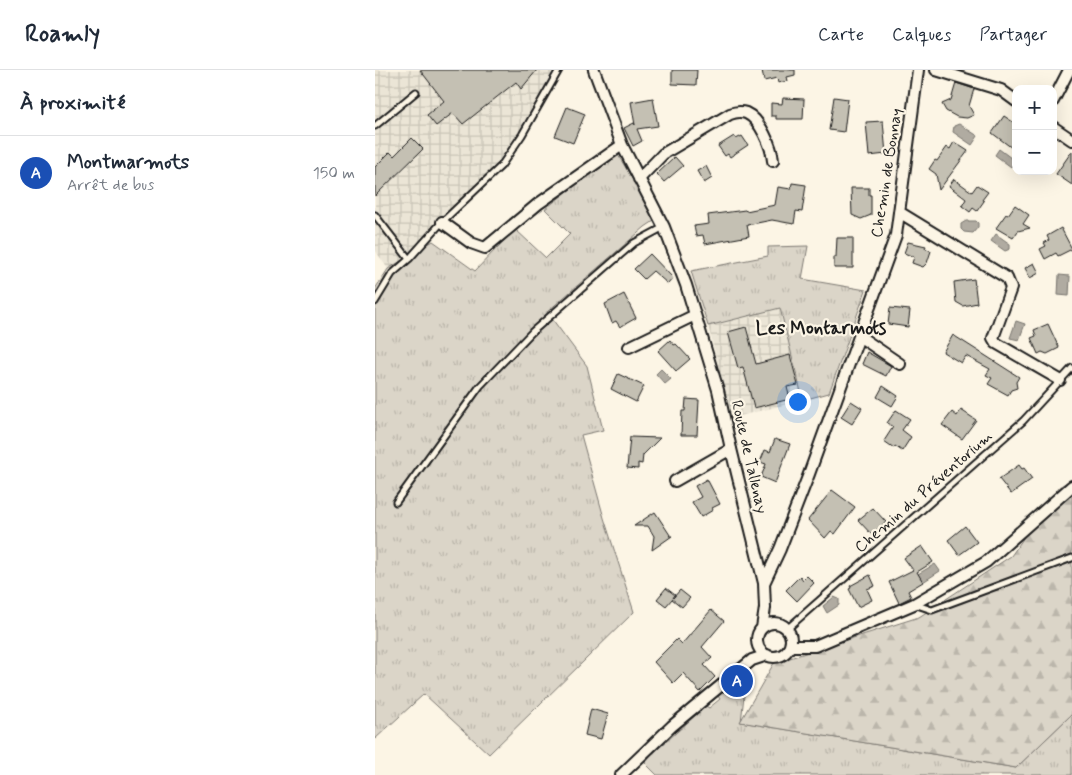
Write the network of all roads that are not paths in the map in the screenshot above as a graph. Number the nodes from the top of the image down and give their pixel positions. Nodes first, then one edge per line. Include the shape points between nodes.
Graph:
1 (559, 70) edge
2 (595, 70) edge
3 (919, 70) edge
4 (936, 70) edge
5 (1069, 70) edge
6 (416, 92) dead end
7 (1057, 93) edge
8 (1012, 98) edge
9 (375, 126) edge
10 (1057, 130) edge
11 (1072, 140) edge
12 (622, 146) junction
13 (773, 161) dead end
14 (639, 179) junction
15 (899, 212) junction
16 (375, 215) edge
17 (442, 222) junction
18 (664, 227) junction
19 (409, 259) junction
20 (375, 302) edge
21 (695, 315) junction
22 (859, 336) junction
23 (629, 347) dead end
24 (900, 364) dead end
25 (1072, 368) edge
26 (1060, 380) junction
27 (731, 449) junction
28 (675, 481) dead end
29 (1072, 486) edge
30 (396, 502) dead end
31 (1072, 558) edge
32 (764, 583) junction
33 (914, 604) junction
34 (765, 608) junction
35 (774, 623) junction
36 (762, 628) junction
37 (787, 629) junction
38 (790, 646) junction
39 (759, 647) junction
40 (767, 655) junction
41 (752, 660) junction
42 (621, 775) edge

1 - 17 lane via 501,166
2 - 12 street, Route de Tallenay
3 - 15 street, Chemin de Bonnay
4 - 8 street via 1001,90
5 - 7 street
6 - 9 lane
10 - 11 street
12 - 14 street, Route de Tallenay
12 - 17 street via 538,204 485,248 471,243
13 - 14 street via 769,142 753,118 738,111 663,154
14 - 18 street, Route de Tallenay
15 - 22 street, Chemin de Bonnay via 896,235
15 - 26 street via 1007,278 1011,288 993,338 996,343
16 - 19 lane
17 - 19 lane
18 - 21 street, Route de Tallenay
18 - 30 lane via 634,243 533,332 480,386
19 - 20 lane via 392,274
21 - 23 street
21 - 27 street, Route de Tallenay via 718,390
22 - 24 street
22 - 32 street, Chemin de Bonnay via 780,549
25 - 26 lane, Chemin du Préventorium
26 - 37 lane, Chemin du Préventorium via 1023,421
27 - 28 street
27 - 32 street, Route de Tallenay
29 - 33 street via 987,562
31 - 33 lane via 932,610
32 - 34 street, Route de Tallenay
33 - 38 street via 815,646
34 - 35 street, Route de Tallenay
34 - 36 street, Route de Tallenay
35 - 36 street
35 - 37 street
36 - 39 street via 757,637
37 - 38 street via 791,637
38 - 40 street via 777,656
39 - 40 street
39 - 41 street
40 - 41 street
41 - 42 street via 672,726

